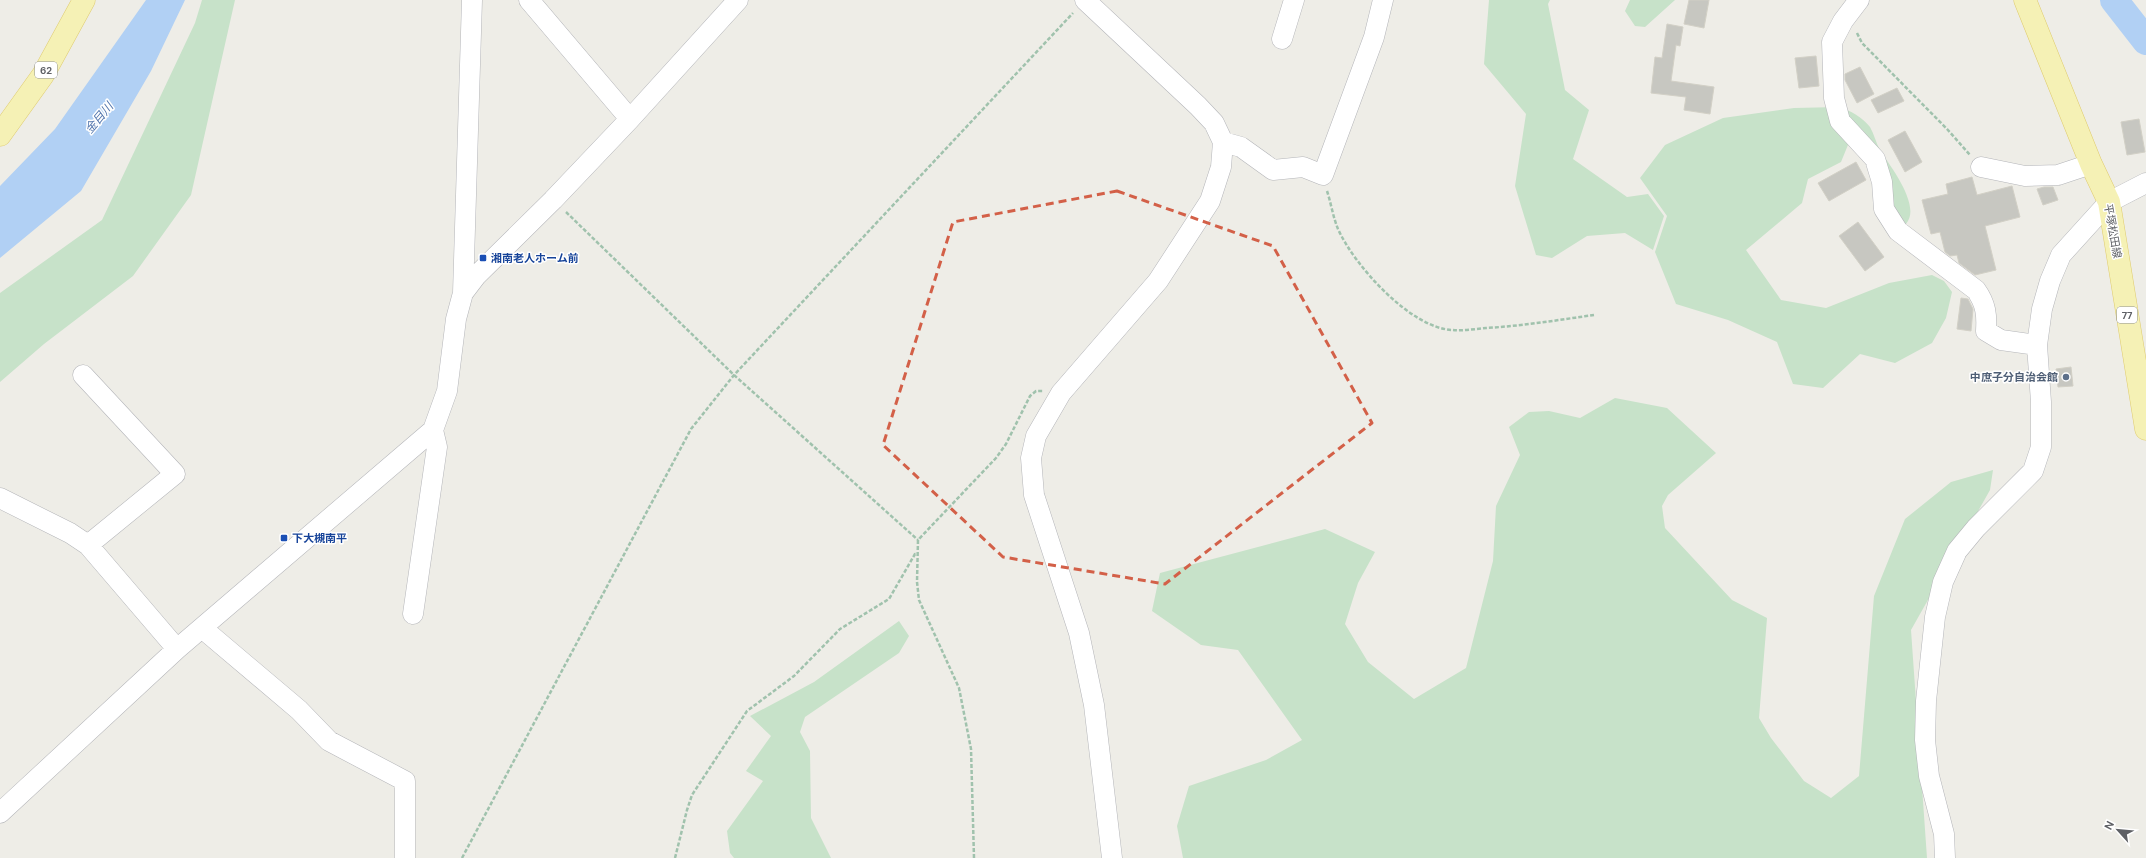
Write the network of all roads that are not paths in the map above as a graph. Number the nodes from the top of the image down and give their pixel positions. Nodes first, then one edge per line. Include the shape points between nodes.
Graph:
1 (84, 0) edge
2 (472, 0) edge
3 (528, 0) edge
4 (738, 0) edge
5 (1085, 0) edge
6 (1294, 0) edge
7 (1383, 0) edge
8 (2025, 0) edge
9 (1853, 7) edge
10 (1282, 39) dead end
11 (630, 119) junction
12 (0, 135) edge
13 (1223, 142) junction
14 (2091, 164) junction
15 (1981, 168) road end
16 (2146, 183) edge
17 (2108, 202) junction
18 (463, 293) junction
19 (2037, 345) junction
20 (84, 375) dead end
21 (2146, 429) edge
22 (433, 430) junction
23 (0, 498) edge
24 (88, 545) junction
25 (413, 614) dead end
26 (202, 628) junction
27 (178, 649) junction
28 (0, 811) edge
29 (405, 858) edge
30 (1112, 858) edge
31 (1945, 858) edge

1 - 12 main road, 62 via 43,75
2 - 18 street
3 - 11 street
4 - 11 street
5 - 13 street via 1214,123
6 - 10 street
7 - 13 street via 1374,37 1323,175 1303,167 1273,170 1241,147
8 - 14 main road, 平塚松田線 / 77
9 - 19 street via 1832,42 1834,98 1840,121 1875,159 1882,182 1884,209 1898,231 1976,290 1987,311 1986,332 2001,340
11 - 18 street via 476,276
13 - 30 street via 1221,167 1210,201 1158,281 1057,398 1036,436 1031,458 1034,495 1079,633 1094,705
14 - 15 street via 2058,175 2025,176
14 - 17 main road, 平塚松田線 / 77
16 - 17 street
17 - 19 street via 2061,255 2042,309
17 - 21 main road, 平塚松田線 / 77
18 - 22 street via 456,319 447,391
19 - 31 street via 2041,447 2033,471 1976,528 1957,551 1943,582 1935,617 1926,701 1925,740 1929,776 1944,834
20 - 24 street via 175,474
22 - 25 street via 437,447
22 - 26 street
23 - 24 street via 70,533
24 - 27 street
26 - 27 street
26 - 29 street via 299,710 329,741 405,781
27 - 28 street

